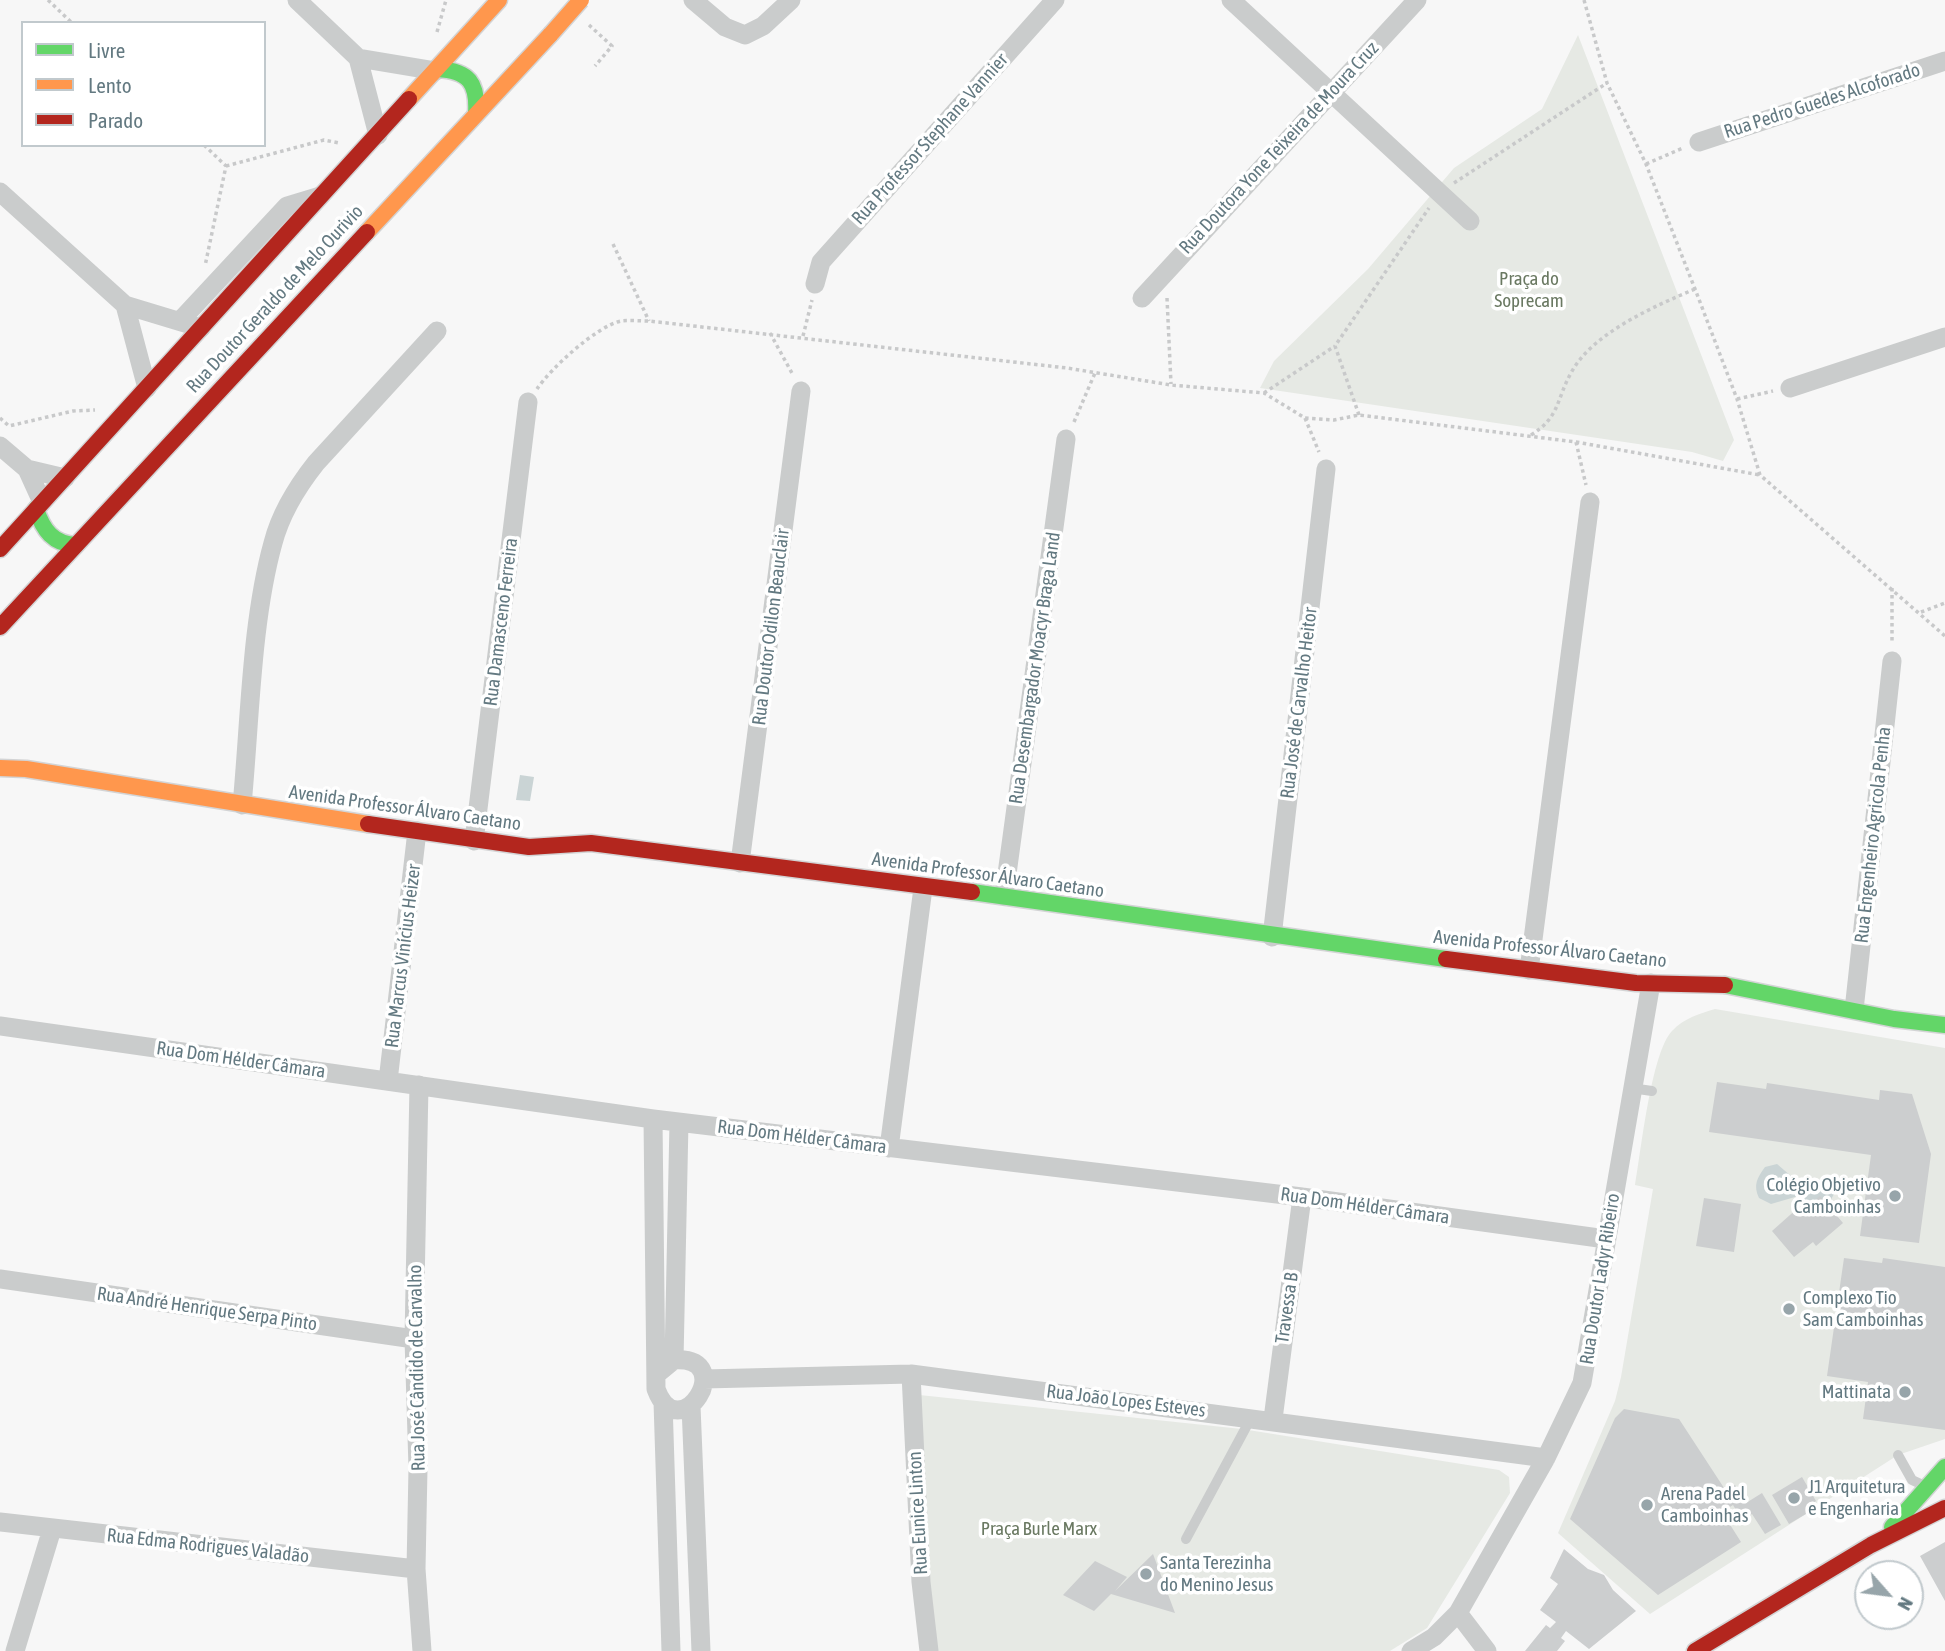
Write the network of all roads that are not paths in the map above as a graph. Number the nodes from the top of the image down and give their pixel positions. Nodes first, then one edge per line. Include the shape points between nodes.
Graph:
1 (297, 0) edge
2 (499, 0) edge
3 (581, 0) edge
4 (693, 0) edge
5 (791, 0) edge
6 (1055, 0) edge
7 (1231, 0) edge
8 (1417, 0) edge
9 (358, 58) junction
10 (1945, 61) edge
11 (437, 70) junction
12 (1330, 91) junction
13 (476, 114) junction
14 (372, 141) junction
15 (1699, 142) road end
16 (0, 192) edge
17 (321, 196) junction
18 (1470, 220) dead end
19 (816, 284) road end
20 (1142, 298) dead end
21 (125, 305) junction
22 (180, 321) junction
23 (201, 328) junction
24 (437, 331) dead end
25 (1945, 337) edge
26 (146, 388) junction
27 (1790, 388) road end
28 (802, 391) road end
29 (528, 402) road end
30 (1066, 439) road end
31 (0, 446) edge
32 (27, 469) junction
33 (1326, 469) road end
34 (65, 478) junction
35 (1590, 502) road end
36 (39, 506) junction
37 (76, 545) junction
38 (0, 549) edge
39 (0, 627) edge
40 (1892, 661) road end
41 (0, 754) edge
42 (0, 768) edge
43 (26, 769) junction
44 (242, 805) junction
45 (417, 831) junction
46 (474, 841) junction
47 (740, 863) junction
48 (923, 888) junction
49 (1004, 897) junction
50 (1272, 937) junction
51 (1529, 970) junction
52 (1651, 983) junction
53 (1854, 1010) junction
54 (1945, 1025) edge
55 (0, 1026) edge
56 (388, 1081) junction
57 (419, 1085) junction
58 (1631, 1088) junction
59 (1652, 1091) dead end
60 (653, 1119) junction
61 (679, 1122) junction
62 (890, 1148) junction
63 (1302, 1197) junction
64 (1606, 1240) junction
65 (0, 1279) edge
66 (414, 1339) junction
67 (674, 1360) junction
68 (657, 1374) junction
69 (911, 1374) junction
70 (704, 1379) junction
71 (663, 1402) junction
72 (691, 1406) junction
73 (1251, 1417) junction
74 (1273, 1419) junction
75 (1898, 1455) dead end
76 (1546, 1458) junction
77 (1945, 1467) edge
78 (1929, 1487) junction
79 (1945, 1508) edge
80 (0, 1522) edge
81 (52, 1529) junction
82 (1186, 1539) dead end
83 (1871, 1545) junction
84 (416, 1569) junction
85 (1458, 1612) junction
86 (15, 1651) edge
87 (422, 1651) edge
88 (671, 1651) edge
89 (701, 1651) edge
90 (929, 1651) edge
91 (1412, 1651) edge
92 (1486, 1651) edge
93 (1695, 1651) edge

1 - 9 street
2 - 11 street, Rua Doutor Geraldo de Melo Ourivio
3 - 13 street, Rua Doutor Geraldo de Melo Ourivio, bridge
4 - 5 street via 725,27 745,35 763,26
6 - 19 street, Rua Professor Stephane Vannier via 821,261
7 - 12 street
8 - 12 street, Rua Doutora Yone Teixeira de Moura Cruz
9 - 11 street
9 - 14 street
10 - 15 street, Rua Pedro Guedes Alcoforado
11 - 13 street via 462,71 469,77 476,86
11 - 14 street, Rua Doutor Geraldo de Melo Ourivio
12 - 18 street
12 - 20 street, Rua Doutora Yone Teixeira de Moura Cruz
13 - 37 street, Rua Doutor Geraldo de Melo Ourivio
14 - 17 street, Rua Doutor Geraldo de Melo Ourivio
16 - 21 street
17 - 22 street via 286,206
17 - 23 street, Rua Doutor Geraldo de Melo Ourivio
21 - 22 street
21 - 26 street
22 - 23 street
23 - 26 street, Rua Doutor Geraldo de Melo Ourivio
24 - 44 street via 316,463 284,513 264,588
25 - 27 street
26 - 34 street, Rua Doutor Geraldo de Melo Ourivio
28 - 47 street, Rua Doutor Odilon Beauclair
29 - 46 street, Rua Damasceno Ferreira
30 - 49 street, Rua Desembargador Moacyr Braga Land
31 - 32 street
32 - 34 street
32 - 36 street
33 - 50 street, Rua José de Carvalho Heitor
34 - 36 street, Rua Doutor Geraldo de Melo Ourivio
35 - 51 street
36 - 37 street via 49,536
36 - 38 street, Rua Doutor Geraldo de Melo Ourivio
37 - 39 street, Rua Doutor Geraldo de Melo Ourivio
40 - 53 street, Rua Engenheiro Agricola Penha
41 - 43 street, Avenida Professor Álvaro Caetano
42 - 43 street, Avenida Professor Álvaro Caetano
43 - 44 street, Avenida Professor Álvaro Caetano
44 - 45 street, Avenida Professor Álvaro Caetano
45 - 46 street, Avenida Professor Álvaro Caetano
45 - 56 street, Rua Marcus Vinícius Heizer
46 - 47 street, Avenida Professor Álvaro Caetano via 529,847 591,843
47 - 48 street, Avenida Professor Álvaro Caetano
48 - 49 street, Avenida Professor Álvaro Caetano
48 - 62 street
49 - 50 street, Avenida Professor Álvaro Caetano
50 - 51 street, Avenida Professor Álvaro Caetano
51 - 52 street, Avenida Professor Álvaro Caetano
52 - 53 street, Avenida Professor Álvaro Caetano via 1715,983
52 - 58 street, Rua Doutor Ladyr Ribeiro
53 - 54 street, Avenida Professor Álvaro Caetano
55 - 56 street, Rua Dom Hélder Câmara
56 - 57 street, Rua Dom Hélder Câmara
57 - 60 street, Rua Dom Hélder Câmara
57 - 66 street, Rua José Cândido de Carvalho
58 - 59 lane
58 - 64 street, Rua Doutor Ladyr Ribeiro
60 - 61 street, Rua Dom Hélder Câmara
60 - 68 street
61 - 62 street, Rua Dom Hélder Câmara
61 - 67 street
62 - 63 street, Rua Dom Hélder Câmara
63 - 64 street, Rua Dom Hélder Câmara
63 - 74 street, Travessa B
64 - 76 street, Rua Doutor Ladyr Ribeiro via 1582,1383
65 - 66 street, Rua André Henrique Serpa Pinto
66 - 84 street, Rua José Cândido de Carvalho
67 - 68 street
67 - 70 street via 690,1362
68 - 71 street via 656,1389
69 - 70 street, Rua João Lopes Esteves
69 - 73 street, Rua João Lopes Esteves
69 - 90 street, Rua Eunice Linton via 921,1582
70 - 72 street via 702,1394
71 - 72 street via 676,1409
71 - 88 street
72 - 89 street
73 - 74 street, Rua João Lopes Esteves
73 - 82 lane
74 - 76 street, Rua João Lopes Esteves
75 - 78 lane via 1912,1480
76 - 85 street, Rua Doutor Ladyr Ribeiro
77 - 78 street
78 - 83 street
79 - 83 street
80 - 81 street, Rua Edma Rodrigues Valadão
81 - 84 street, Rua Edma Rodrigues Valadão
81 - 86 street
83 - 93 street
84 - 87 street, Rua José Cândido de Carvalho
85 - 91 street, Rua Doutor Ladyr Ribeiro via 1434,1637
85 - 92 street

